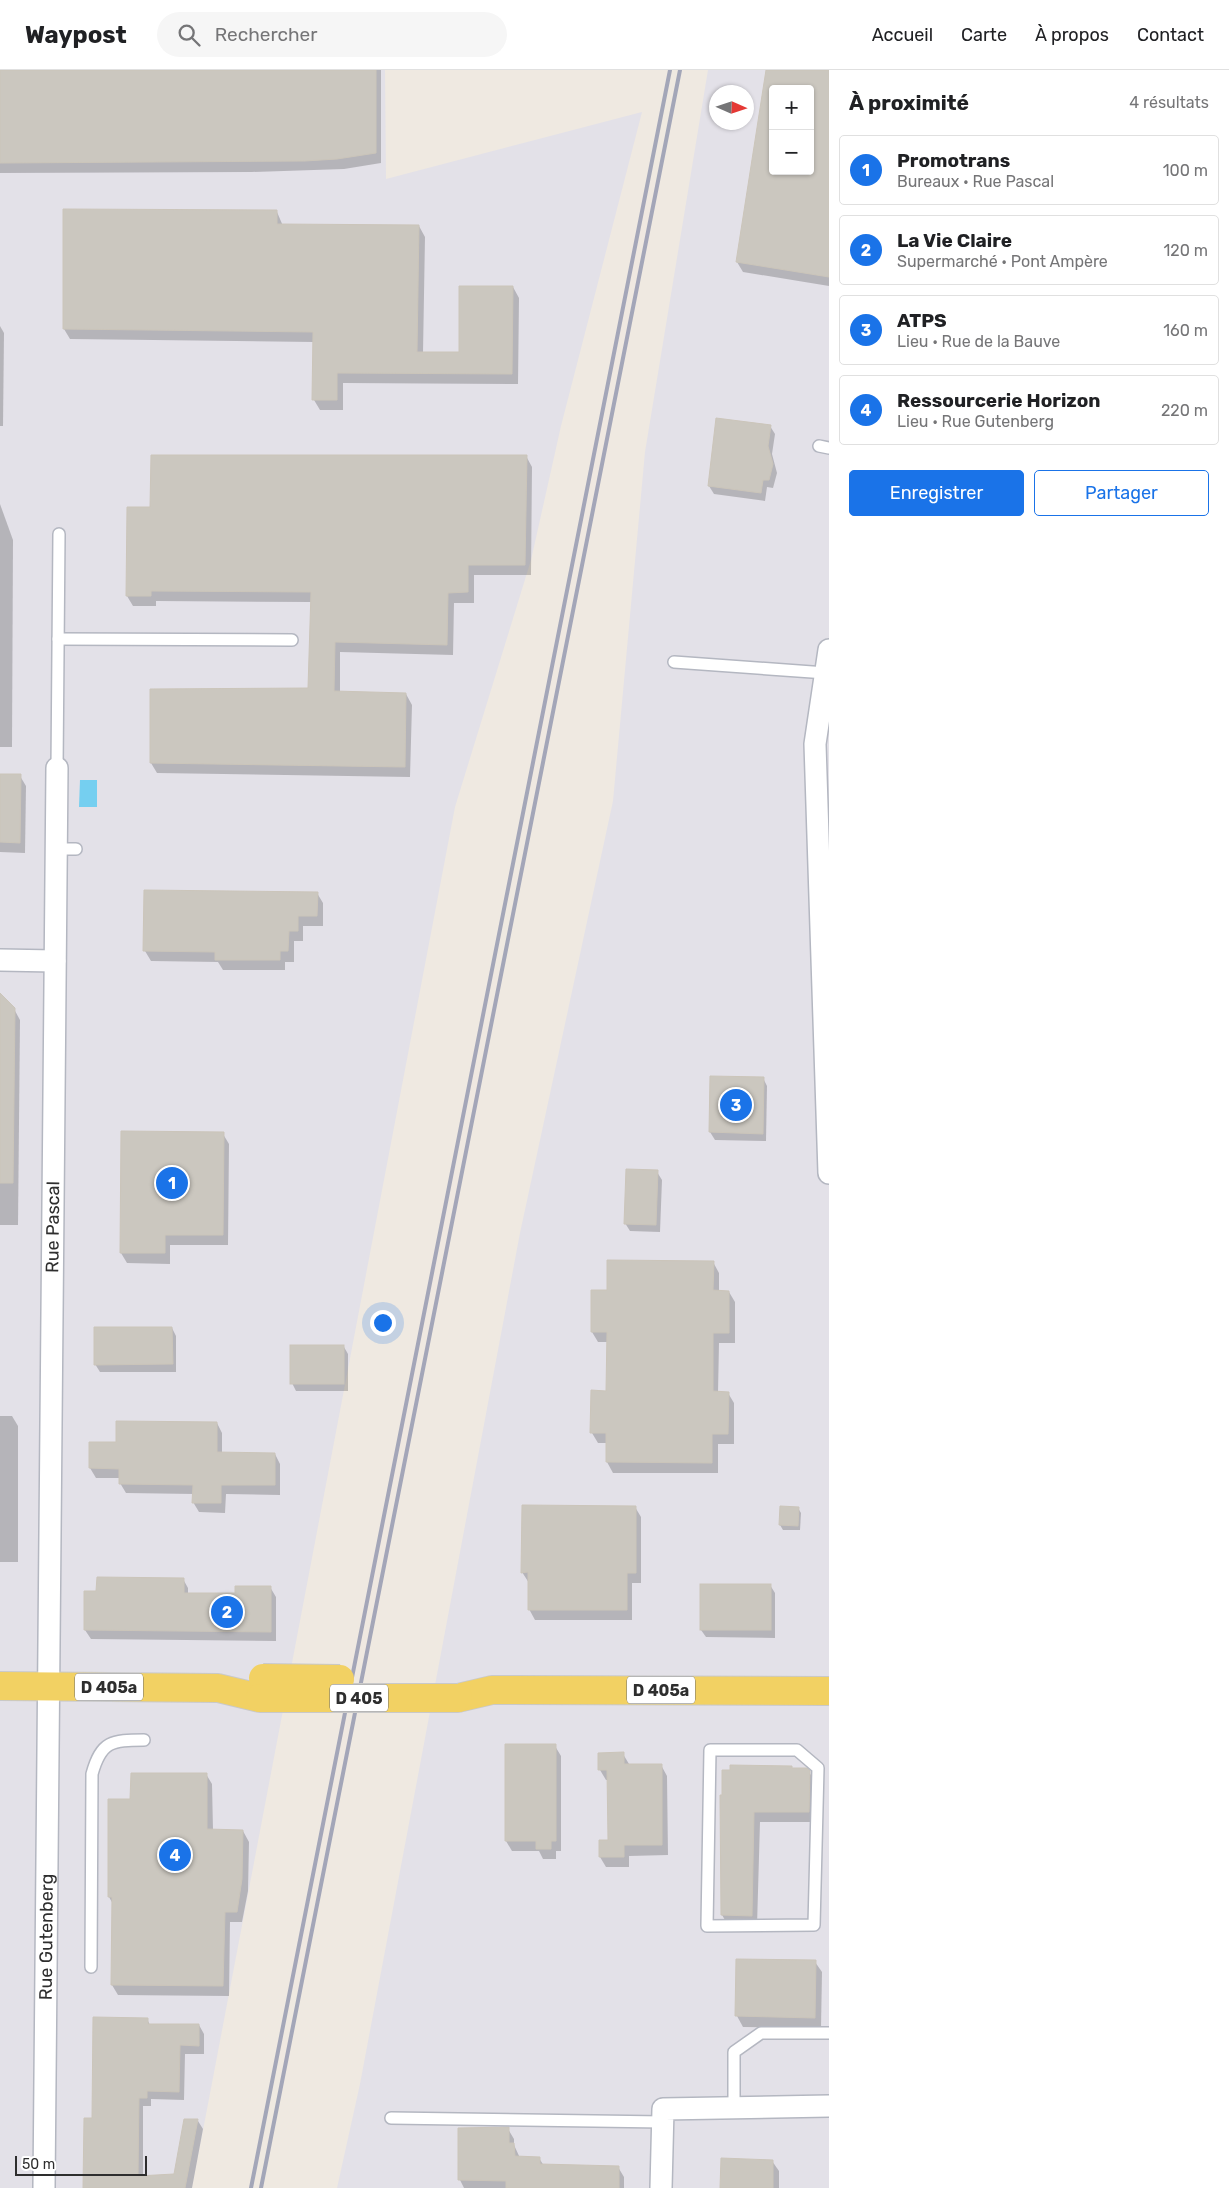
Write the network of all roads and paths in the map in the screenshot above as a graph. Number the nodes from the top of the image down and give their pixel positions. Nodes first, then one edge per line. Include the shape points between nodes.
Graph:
1 (59, 534) dead end
2 (58, 640) junction
3 (292, 640) dead end
4 (829, 650) edge
5 (674, 662) dead end
6 (826, 672) junction
7 (57, 768) joint
8 (825, 917) edge
9 (0, 960) edge
10 (55, 961) junction
11 (829, 1173) edge
12 (0, 1686) edge
13 (48, 1686) junction
14 (261, 1688) joint
15 (459, 1689) joint
16 (829, 1691) edge
17 (144, 1740) dead end
18 (816, 1861) junction
19 (829, 1861) edge
20 (91, 1967) dead end
21 (829, 2033) edge
22 (829, 2106) edge
23 (734, 2108) junction
24 (391, 2118) dead end
25 (662, 2122) junction
26 (44, 2188) edge
27 (661, 2188) edge

1 - 2 lane
2 - 3 lane
2 - 7 lane
4 - 6 street
5 - 6 lane
6 - 8 street via 815,744
7 - 10 street, Rue Pascal via 66,849
8 - 11 street
9 - 10 street
10 - 13 street, Rue Pascal
12 - 13 main road, D 405a
13 - 14 main road, D 405a
13 - 26 street, Rue Gutenberg
14 - 15 main road, D 405, bridge
15 - 16 main road, D 405a
17 - 20 lane via 120,1740 108,1744 97,1756 92,1774
18 - 18 lane via 818,1768 797,1750 710,1750 707,1926 814,1925
18 - 19 lane
21 - 23 lane via 761,2032 734,2052
22 - 23 street
23 - 25 street via 663,2109
24 - 25 lane
25 - 27 street

